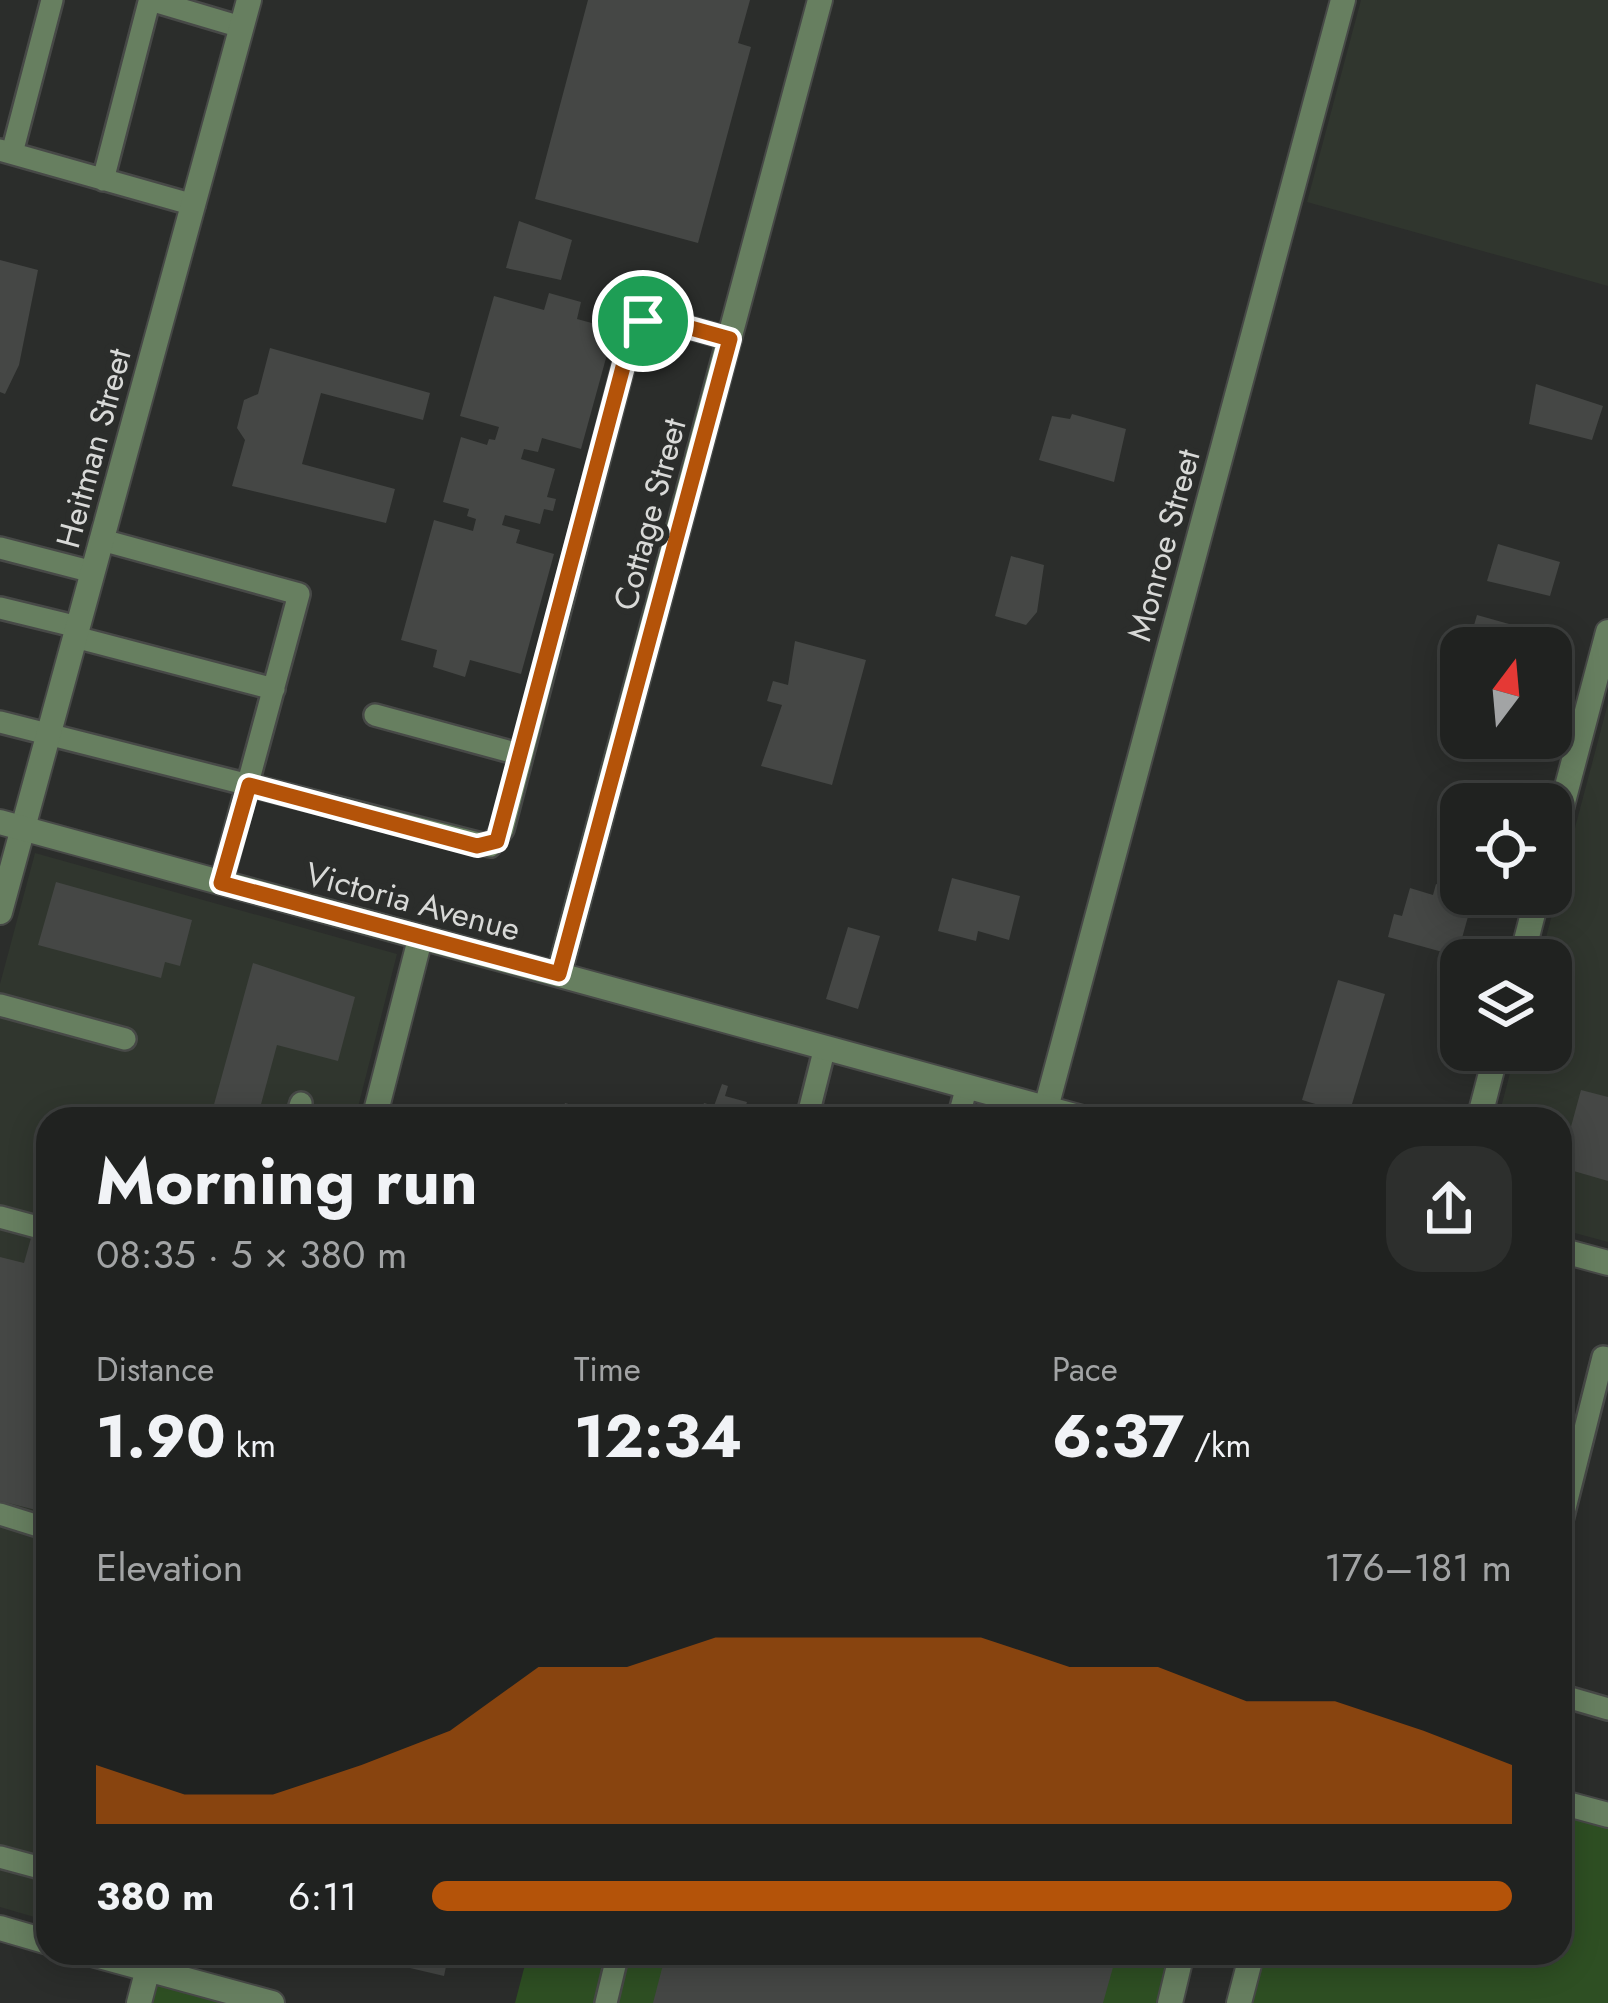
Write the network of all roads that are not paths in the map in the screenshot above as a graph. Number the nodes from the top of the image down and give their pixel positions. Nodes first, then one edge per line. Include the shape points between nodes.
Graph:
1 (52, 0) edge
2 (249, 0) edge
3 (820, 0) edge
4 (1342, 0) edge
5 (150, 1) edge
6 (241, 27) junction
7 (6, 152) edge
8 (104, 180) junction
9 (194, 205) junction
10 (730, 339) junction
11 (102, 540) junction
12 (0, 548) edge
13 (93, 572) junction
14 (0, 608) edge
15 (76, 632) junction
16 (1608, 632) edge
17 (274, 689) junction
18 (375, 715) dead end
19 (1597, 718) edge
20 (0, 722) edge
21 (49, 732) junction
22 (522, 755) junction
23 (249, 785) junction
24 (1572, 788) edge
25 (11, 825) edge
26 (221, 883) junction
27 (0, 912) edge
28 (420, 939) junction
29 (559, 974) junction
30 (0, 1005) edge
31 (125, 1039) dead end
32 (825, 1047) junction
33 (1492, 1071) edge
34 (967, 1086) junction
35 (377, 1107) edge
36 (810, 1107) edge
37 (961, 1107) edge
38 (1042, 1107) edge
39 (1046, 1107) edge
40 (1482, 1107) edge
41 (0, 1216) edge
42 (36, 1227) edge
43 (1572, 1253) edge
44 (1608, 1263) edge
45 (1608, 1358) edge
46 (1572, 1480) edge
47 (0, 1514) edge
48 (36, 1524) edge
49 (1572, 1698) edge
50 (1608, 1708) edge
51 (1572, 1805) edge
52 (1608, 1815) edge
53 (0, 1857) edge
54 (36, 1867) edge
55 (0, 1928) edge
56 (36, 1938) edge
57 (149, 1965) edge
58 (162, 1965) edge
59 (615, 1965) edge
60 (1180, 1965) edge
61 (1249, 1965) edge
62 (139, 2003) edge
63 (272, 2003) edge
64 (606, 2003) edge
65 (1170, 2003) edge
66 (1239, 2003) edge

1 - 7 lane
2 - 6 street, Heitman Street
3 - 10 street, Cottage Street
4 - 39 street, Monroe Street
5 - 6 lane
5 - 8 lane
6 - 9 street, Heitman Street
7 - 8 lane
8 - 9 lane
9 - 11 street, Heitman Street
10 - 22 lane via 662,320 643,321 632,333
10 - 29 street, Cottage Street
11 - 13 street, Heitman Street
11 - 17 lane via 299,594
12 - 13 lane
13 - 15 street, Heitman Street
14 - 15 lane
15 - 17 lane
15 - 21 street, Heitman Street
16 - 19 street
17 - 23 lane
18 - 22 lane
19 - 24 street
20 - 21 lane
21 - 23 lane
21 - 25 street, Heitman Street
22 - 23 lane via 503,830 490,846
23 - 26 lane
25 - 26 street, Victoria Avenue
25 - 27 street, Heitman Street
26 - 28 street, Victoria Avenue
28 - 29 street, Victoria Avenue
28 - 35 street
29 - 32 street, Victoria Avenue
30 - 31 lane
32 - 34 street, Victoria Avenue
32 - 36 lane
33 - 40 street
34 - 37 lane
34 - 38 street, Victoria Avenue
41 - 42 lane
43 - 44 street
45 - 46 lane
47 - 48 lane
49 - 50 lane
51 - 52 street
53 - 54 lane
55 - 56 street
57 - 62 street
58 - 63 street
59 - 64 lane
60 - 65 street
61 - 66 street

